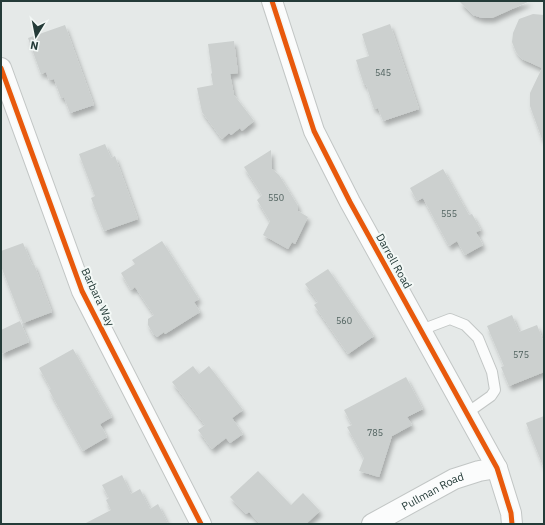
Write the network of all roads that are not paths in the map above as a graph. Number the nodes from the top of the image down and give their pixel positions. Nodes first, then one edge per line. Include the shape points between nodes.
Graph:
1 (272, 1) edge
2 (1, 68) edge
3 (421, 330) junction
4 (467, 413) junction
5 (497, 468) junction
6 (201, 524) edge
7 (372, 524) edge
8 (512, 524) edge

1 - 3 street, Darrell Road via 314,131
2 - 6 street, Barbara Way via 82,291
3 - 4 street, Darrell Road
3 - 4 lane via 450,319 465,325 478,338 492,372 494,390 491,396
4 - 5 street, Darrell Road
5 - 7 street, Pullman Road via 478,471 454,480
5 - 8 street, Darrell Road

